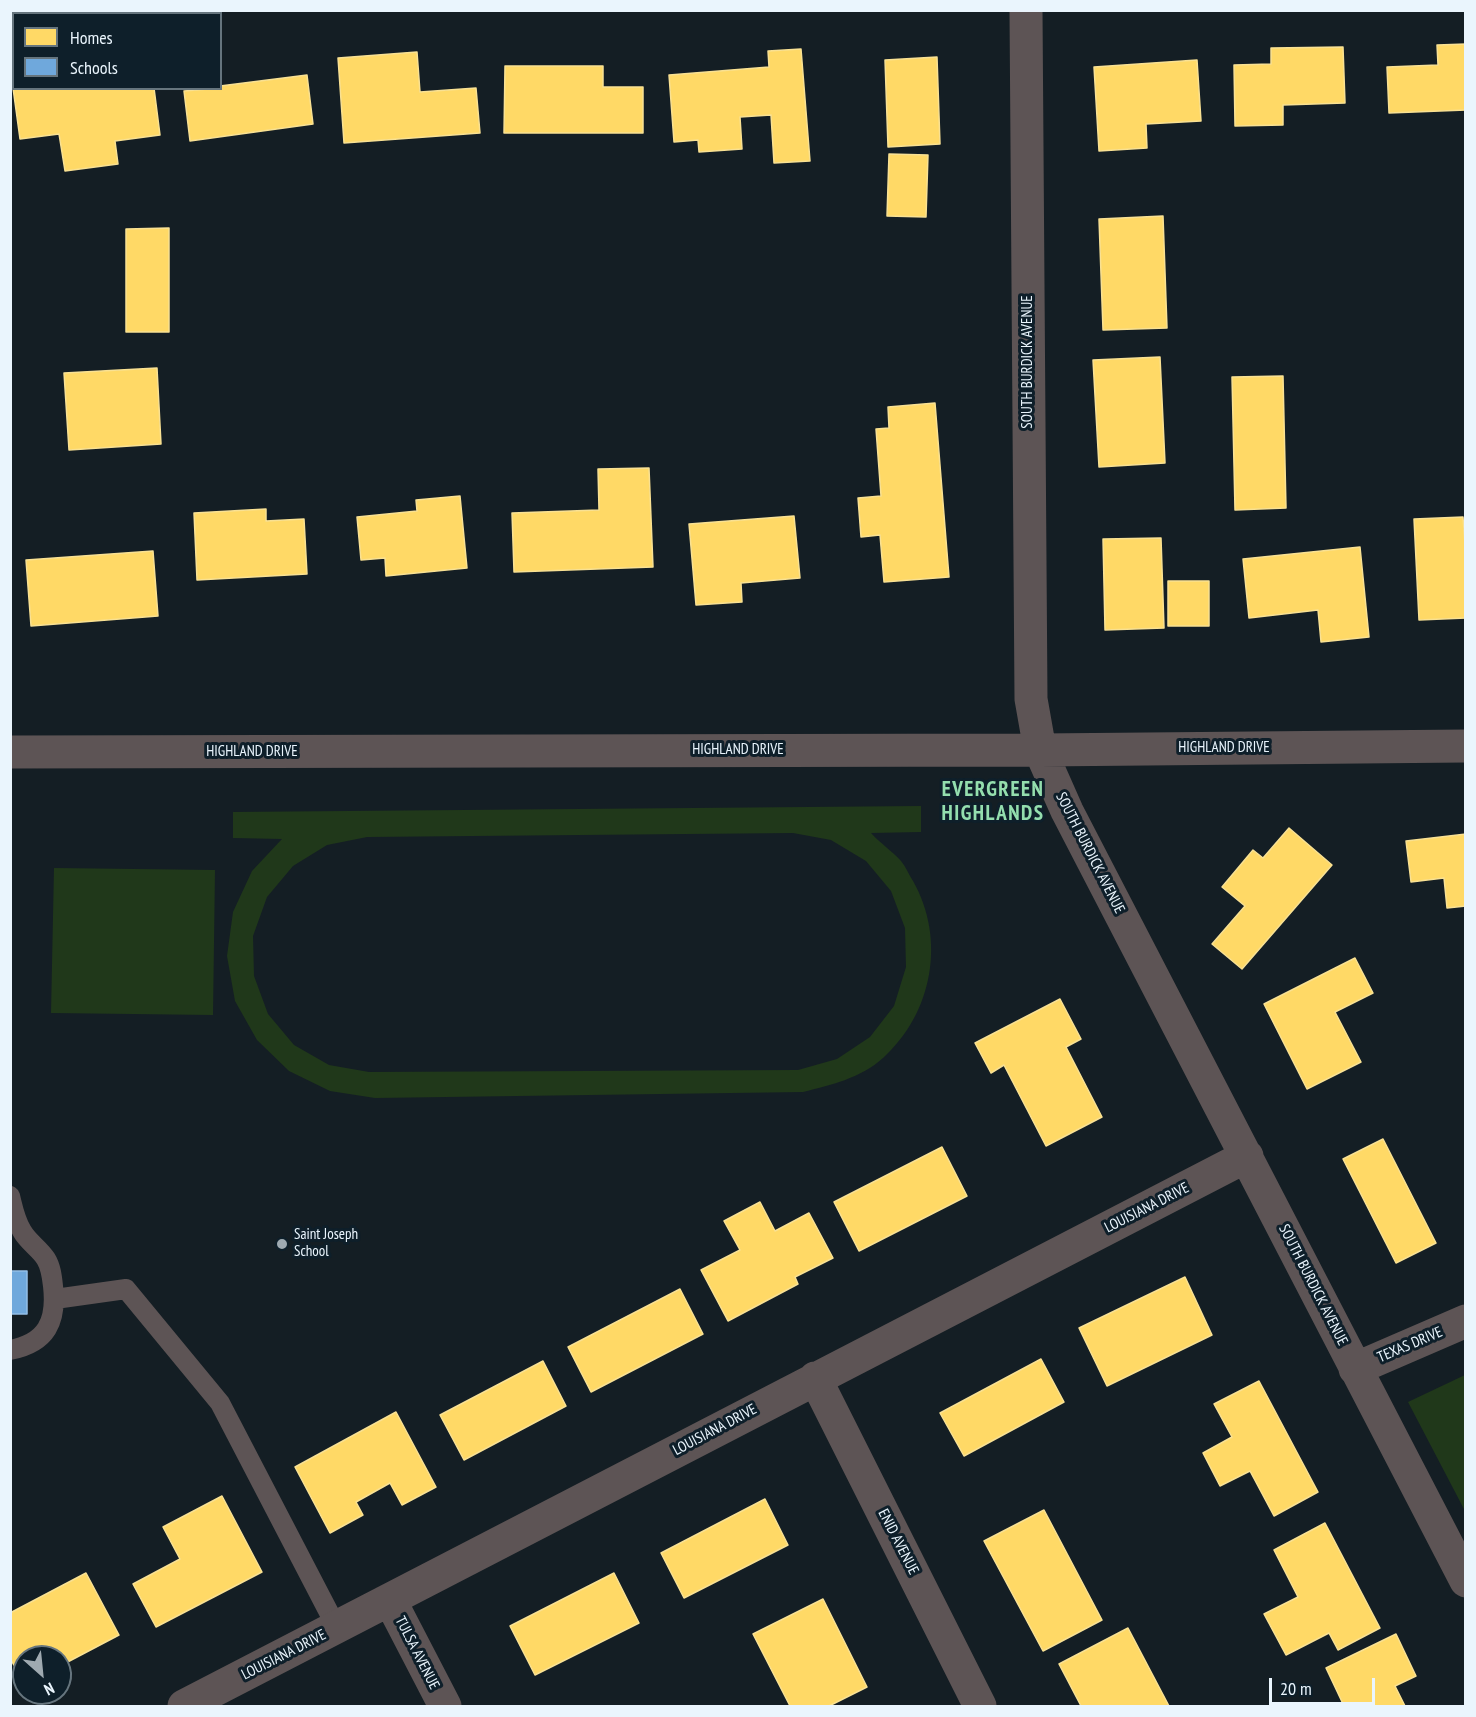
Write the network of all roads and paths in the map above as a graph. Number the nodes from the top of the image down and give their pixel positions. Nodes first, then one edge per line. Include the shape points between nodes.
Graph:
1 (1026, 10) edge
2 (1466, 746) edge
3 (1040, 750) junction
4 (10, 752) edge
5 (1247, 1156) junction
6 (10, 1196) edge
7 (55, 1299) junction
8 (1466, 1321) edge
9 (10, 1350) edge
10 (1355, 1369) junction
11 (815, 1378) junction
12 (1466, 1581) edge
13 (390, 1600) junction
14 (337, 1628) junction
15 (184, 1707) edge
16 (445, 1707) edge
17 (980, 1707) edge

1 - 3 street, SOUTH BURDICK AVENUE via 1031,699
2 - 3 street, HIGHLAND DRIVE
3 - 4 street, HIGHLAND DRIVE
3 - 5 street, SOUTH BURDICK AVENUE
5 - 10 street, SOUTH BURDICK AVENUE
5 - 11 street, LOUISIANA DRIVE
6 - 7 lane via 22,1232 47,1259
7 - 9 lane via 52,1321 43,1335 28,1346
7 - 14 lane via 126,1289 220,1403
8 - 10 street, TEXAS DRIVE
10 - 12 street, SOUTH BURDICK AVENUE
11 - 13 street, LOUISIANA DRIVE
11 - 17 street, ENID AVENUE
13 - 14 street, LOUISIANA DRIVE
13 - 16 street, TULSA AVENUE
14 - 15 street, LOUISIANA DRIVE

